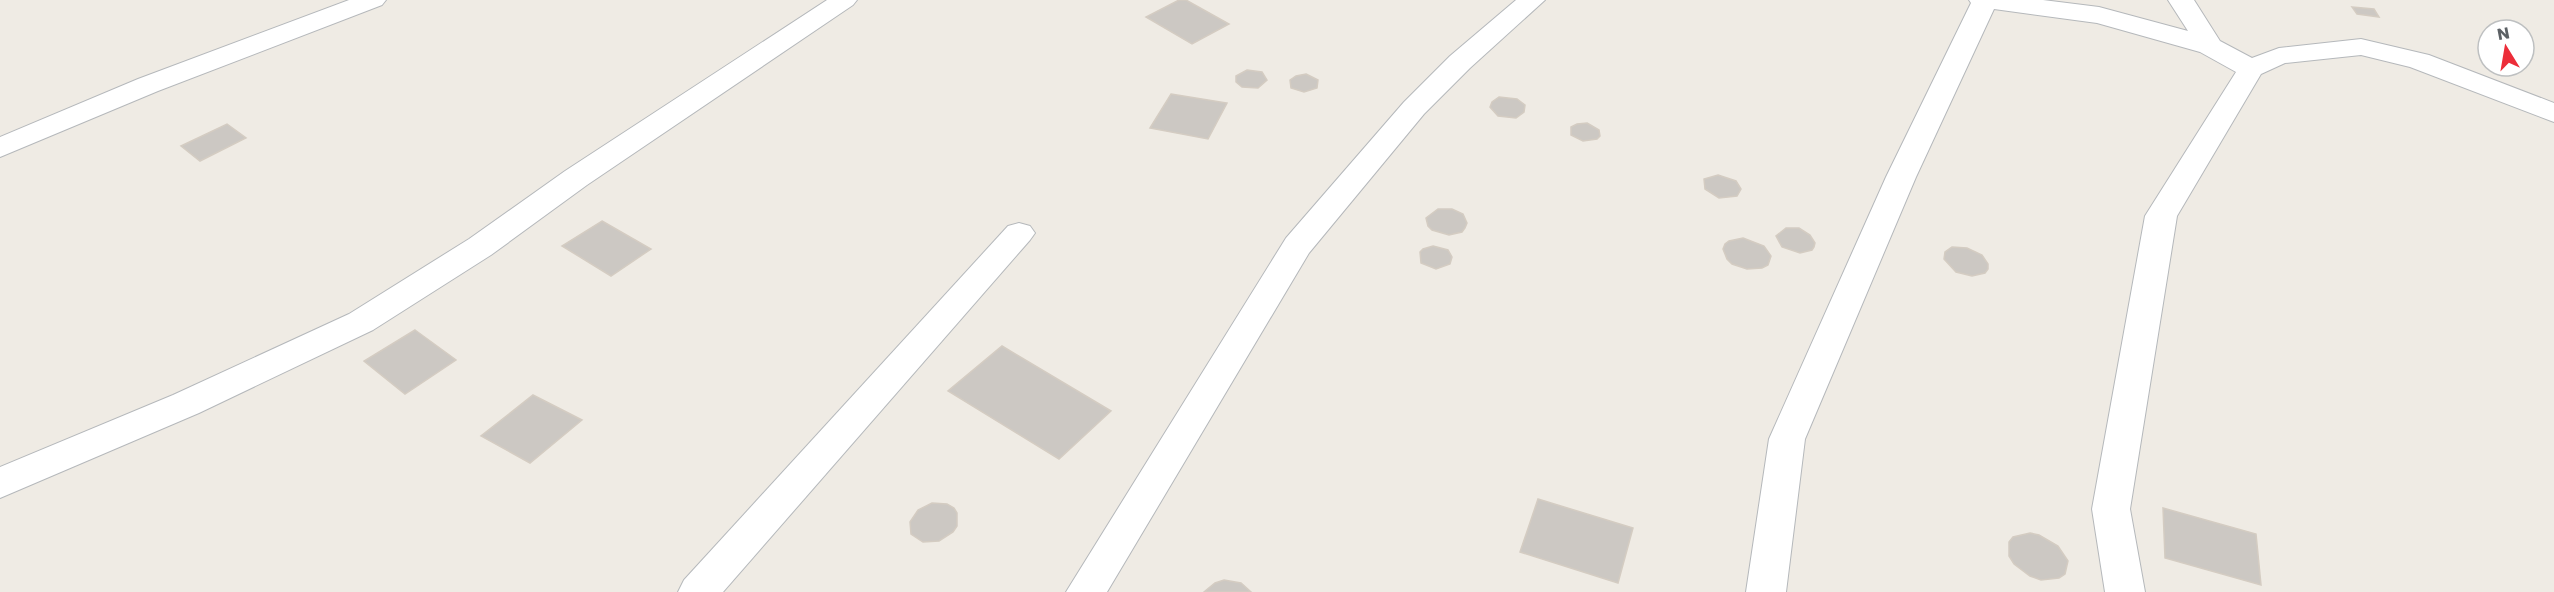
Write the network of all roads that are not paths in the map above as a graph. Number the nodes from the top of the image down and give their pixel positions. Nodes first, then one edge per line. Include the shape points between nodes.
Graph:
1 (373, 0) edge
2 (844, 0) edge
3 (1532, 0) edge
4 (1984, 0) edge
5 (2181, 0) edge
6 (2210, 46) junction
7 (2251, 69) junction
8 (2554, 113) edge
9 (0, 148) edge
10 (1019, 233) dead end
11 (0, 483) edge
12 (698, 592) edge
13 (1086, 592) edge
14 (1766, 592) edge
15 (2125, 592) edge

1 - 9 street via 148,85
2 - 11 street via 576,178 480,247 361,322 186,404
3 - 13 street via 1414,108 1297,246
4 - 6 street via 2099,15
4 - 14 street via 1901,177 1787,439
5 - 6 street
6 - 7 street
7 - 8 street via 2279,56 2361,47 2419,61
7 - 15 street via 2161,216 2111,509
10 - 12 street

